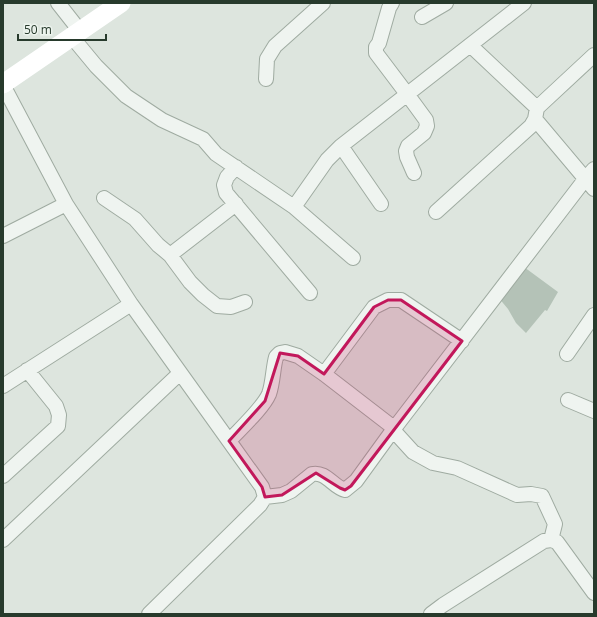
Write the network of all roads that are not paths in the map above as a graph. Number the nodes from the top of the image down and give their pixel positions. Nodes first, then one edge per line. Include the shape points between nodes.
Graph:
1 (58, 3) edge
2 (121, 3) edge
3 (323, 3) edge
4 (392, 3) edge
5 (446, 3) edge
6 (524, 3) edge
7 (422, 17) dead end
8 (76, 34) junction
9 (470, 45) junction
10 (594, 55) edge
11 (266, 79) dead end
12 (3, 85) edge
13 (407, 94) junction
14 (536, 113) junction
15 (341, 146) junction
16 (236, 167) junction
17 (414, 173) dead end
18 (591, 179) edge
19 (104, 198) dead end
20 (66, 204) junction
21 (236, 204) junction
22 (381, 204) dead end
23 (294, 207) junction
24 (436, 212) dead end
25 (3, 236) edge
26 (170, 255) junction
27 (353, 258) dead end
28 (310, 293) dead end
29 (245, 302) dead end
30 (131, 304) junction
31 (594, 315) edge
32 (462, 341) junction
33 (567, 354) dead end
34 (28, 370) junction
35 (180, 373) junction
36 (324, 374) junction
37 (3, 386) edge
38 (568, 400) dead end
39 (594, 411) edge
40 (394, 429) junction
41 (228, 441) junction
42 (3, 476) edge
43 (265, 497) junction
44 (3, 540) edge
45 (551, 540) junction
46 (594, 593) edge
47 (149, 614) edge
48 (431, 614) edge

1 - 8 street
2 - 8 street
3 - 11 street via 275,46 267,59
4 - 13 street via 376,53
5 - 7 street
6 - 9 street
8 - 12 street
8 - 16 street via 96,66 126,96 162,120 203,139 216,154
9 - 13 street
9 - 14 street
10 - 14 street
12 - 20 street
13 - 15 street
13 - 17 street via 426,120 427,126 424,133 408,146 406,151
14 - 18 street
14 - 24 street via 531,126
15 - 22 street
15 - 23 street via 327,160
16 - 21 street via 224,185 226,193
16 - 23 street
18 - 32 street
19 - 26 street via 135,219 158,246
20 - 25 street
20 - 30 street
21 - 26 street
21 - 28 street
23 - 27 street
26 - 29 street via 190,282 217,306 231,307
30 - 34 street
30 - 35 street
31 - 33 street
32 - 36 street via 401,300 388,300 374,307
32 - 40 street
34 - 37 street
34 - 42 street via 56,406 59,415 58,426
35 - 41 street
35 - 44 street
36 - 40 street
36 - 41 street via 298,356 280,353 276,357 265,401
38 - 39 street
40 - 43 street via 356,480 345,490 316,473 291,491
40 - 45 street via 413,452 433,463 457,468 517,495 542,496 555,524
41 - 43 street via 262,487
43 - 47 street via 260,505
45 - 46 street via 557,542
45 - 48 street via 544,541

